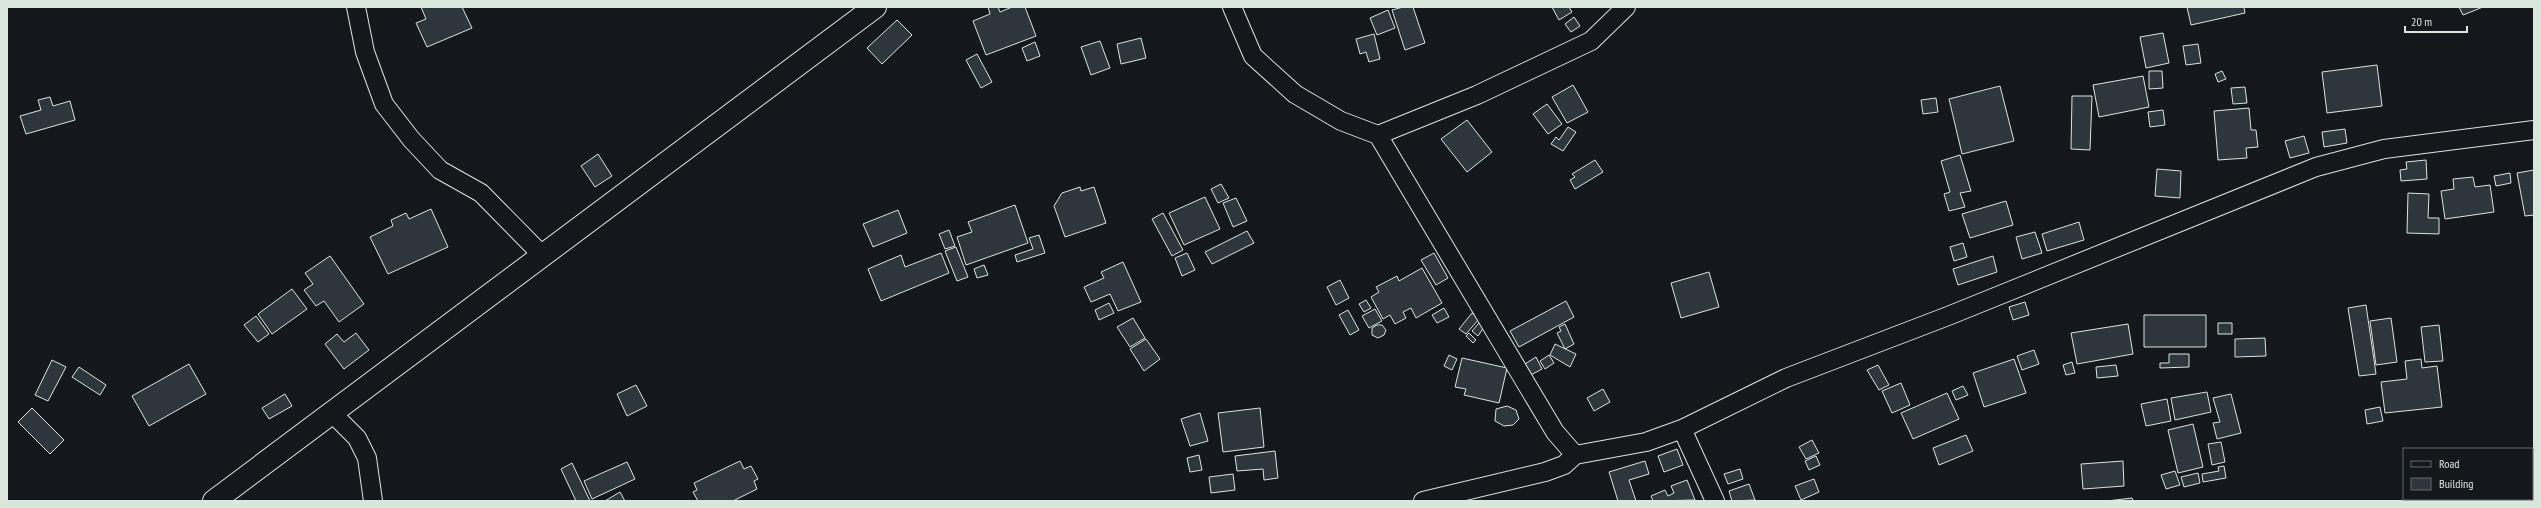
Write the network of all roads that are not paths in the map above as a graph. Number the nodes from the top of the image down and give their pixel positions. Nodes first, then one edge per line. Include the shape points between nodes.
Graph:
1 (356, 7) edge
2 (875, 7) edge
3 (1232, 7) edge
4 (1626, 7) edge
5 (2534, 130) edge
6 (1378, 136) junction
7 (542, 255) junction
8 (331, 412) junction
9 (1682, 429) junction
10 (1575, 455) junction
11 (214, 501) edge
12 (373, 501) edge
13 (1423, 501) edge
14 (1715, 501) edge

1 - 7 street via 365,52 384,104 411,139 440,170 481,193
2 - 7 street
3 - 6 street via 1253,56 1295,94 1341,121
4 - 6 street via 1591,41 1477,95
5 - 9 street via 2384,150 2316,167 1956,313 1786,378
6 - 10 street via 1555,432
7 - 8 street
8 - 11 street
8 - 12 street via 357,438 367,458
9 - 10 street via 1646,442
9 - 14 street
10 - 13 street via 1564,465 1545,472

